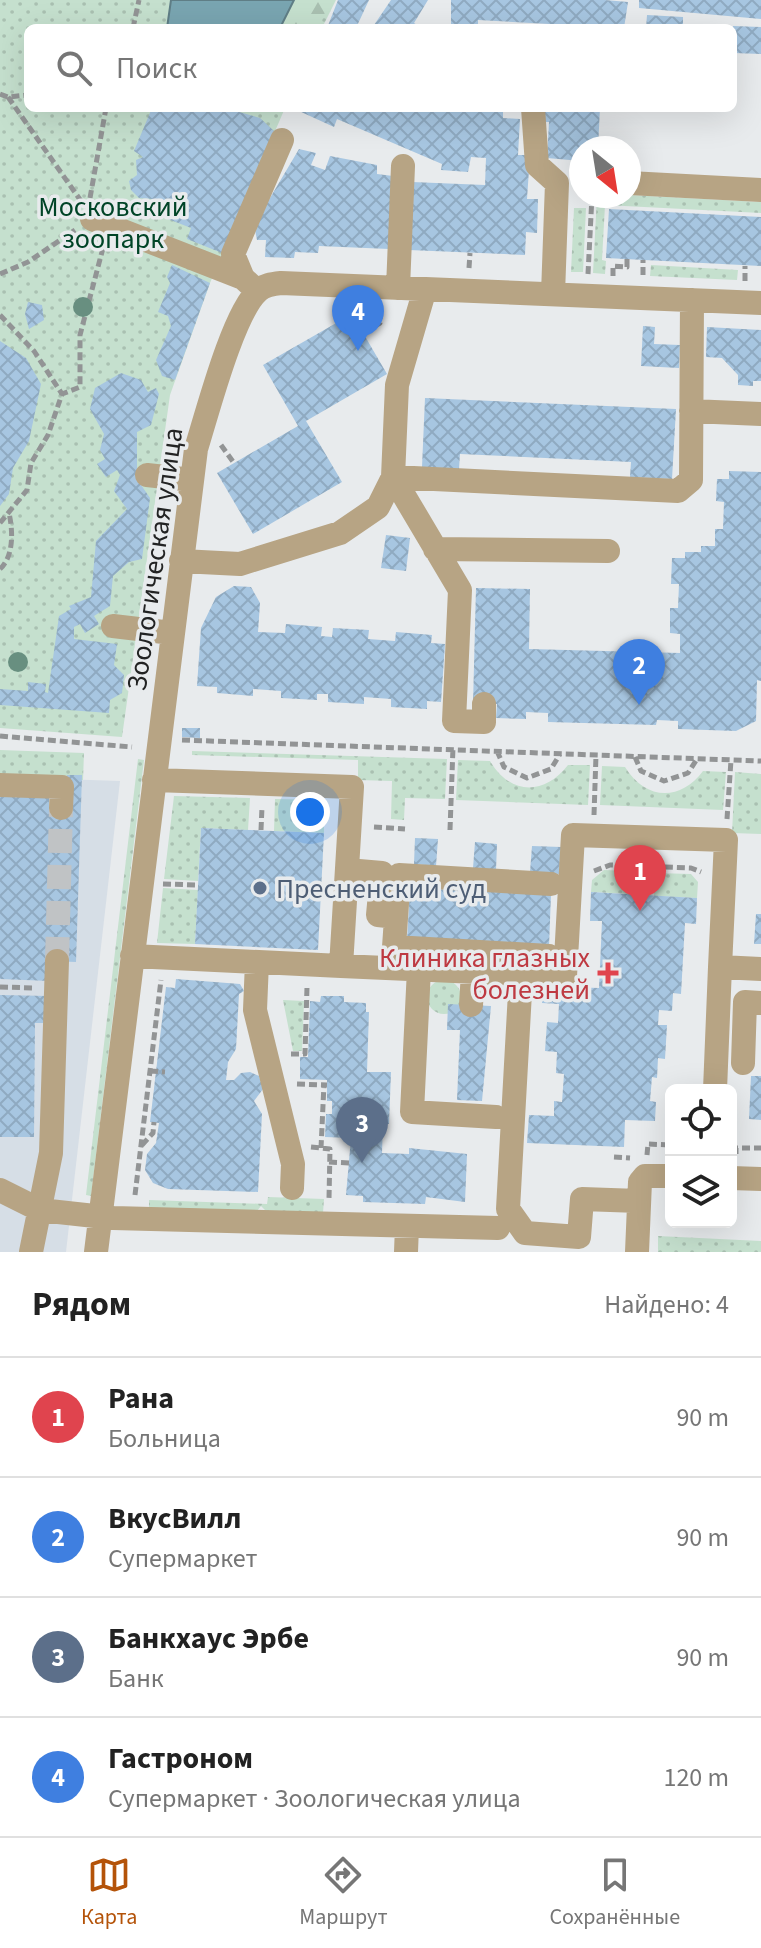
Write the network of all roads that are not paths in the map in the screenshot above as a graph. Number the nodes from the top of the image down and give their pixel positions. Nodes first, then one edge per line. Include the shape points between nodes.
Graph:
1 (533, 112) edge
2 (282, 140) dead end
3 (403, 166) dead end
4 (641, 184) edge
5 (761, 190) edge
6 (92, 219) road end
7 (250, 284) junction
8 (398, 288) junction
9 (425, 289) junction
10 (553, 294) junction
11 (692, 300) junction
12 (761, 303) edge
13 (691, 411) junction
14 (761, 414) edge
15 (147, 475) dead end
16 (393, 477) junction
17 (192, 480) junction
18 (435, 549) junction
19 (608, 551) dead end
20 (181, 561) junction
21 (113, 626) dead end
22 (172, 633) junction
23 (484, 704) dead end
24 (154, 780) junction
25 (0, 785) edge
26 (61, 808) tunnel mouth
27 (347, 870) junction
28 (551, 884) dead end
29 (396, 917) junction
30 (132, 956) junction
31 (549, 956) dead end
32 (57, 961) tunnel mouth
33 (257, 962) junction
34 (341, 966) junction
35 (720, 967) junction
36 (419, 969) junction
37 (761, 969) edge
38 (473, 972) junction
39 (521, 974) junction
40 (761, 1003) edge
41 (471, 1005) dead end
42 (743, 1063) dead end
43 (715, 1084) edge
44 (496, 1117) dead end
45 (665, 1176) edge
46 (737, 1178) edge
47 (761, 1179) edge
48 (292, 1188) dead end
49 (0, 1190) edge
50 (639, 1201) junction
51 (40, 1210) junction
52 (101, 1217) junction
53 (407, 1226) junction
54 (498, 1228) dead end
55 (31, 1252) edge
56 (96, 1252) edge
57 (406, 1252) edge
58 (637, 1252) edge

1 - 10 street via 537,165 557,183
2 - 7 street via 233,254
3 - 8 street
4 - 5 street
6 - 7 street
7 - 8 street
7 - 17 street, Зоологическая улица via 196,449
8 - 9 street
9 - 10 street
9 - 16 street via 397,385
10 - 11 street
11 - 12 street
11 - 13 street
13 - 14 street
13 - 16 street via 691,480 678,491
15 - 17 street
16 - 18 street
16 - 20 street via 378,507 340,533 240,564
17 - 20 street, Зоологическая улица
18 - 19 street
18 - 23 street via 460,590 454,721 484,722
20 - 22 street, Зоологическая улица
21 - 22 street
22 - 24 street, Зоологическая улица
24 - 27 street via 352,787
24 - 30 street, Зоологическая улица
25 - 26 street via 62,787
27 - 29 street via 382,873 378,915
27 - 34 street
28 - 29 street via 399,875
29 - 31 street via 394,947
30 - 33 street
30 - 52 street, Зоологическая улица
32 - 51 street via 51,1153
33 - 34 street
33 - 48 street via 255,1010 293,1164
34 - 36 street
35 - 37 street
35 - 39 street via 726,840 573,835 565,976
35 - 43 street
36 - 38 street
36 - 44 street via 412,1112
38 - 39 street
38 - 41 street
39 - 50 street via 508,1209 525,1233 579,1237 582,1199
40 - 42 street via 745,1002
45 - 50 street via 642,1178
46 - 47 street
49 - 51 street
50 - 58 street
51 - 52 street
51 - 55 street
52 - 53 street
52 - 56 street, Зоологическая улица
53 - 54 street
53 - 57 street

